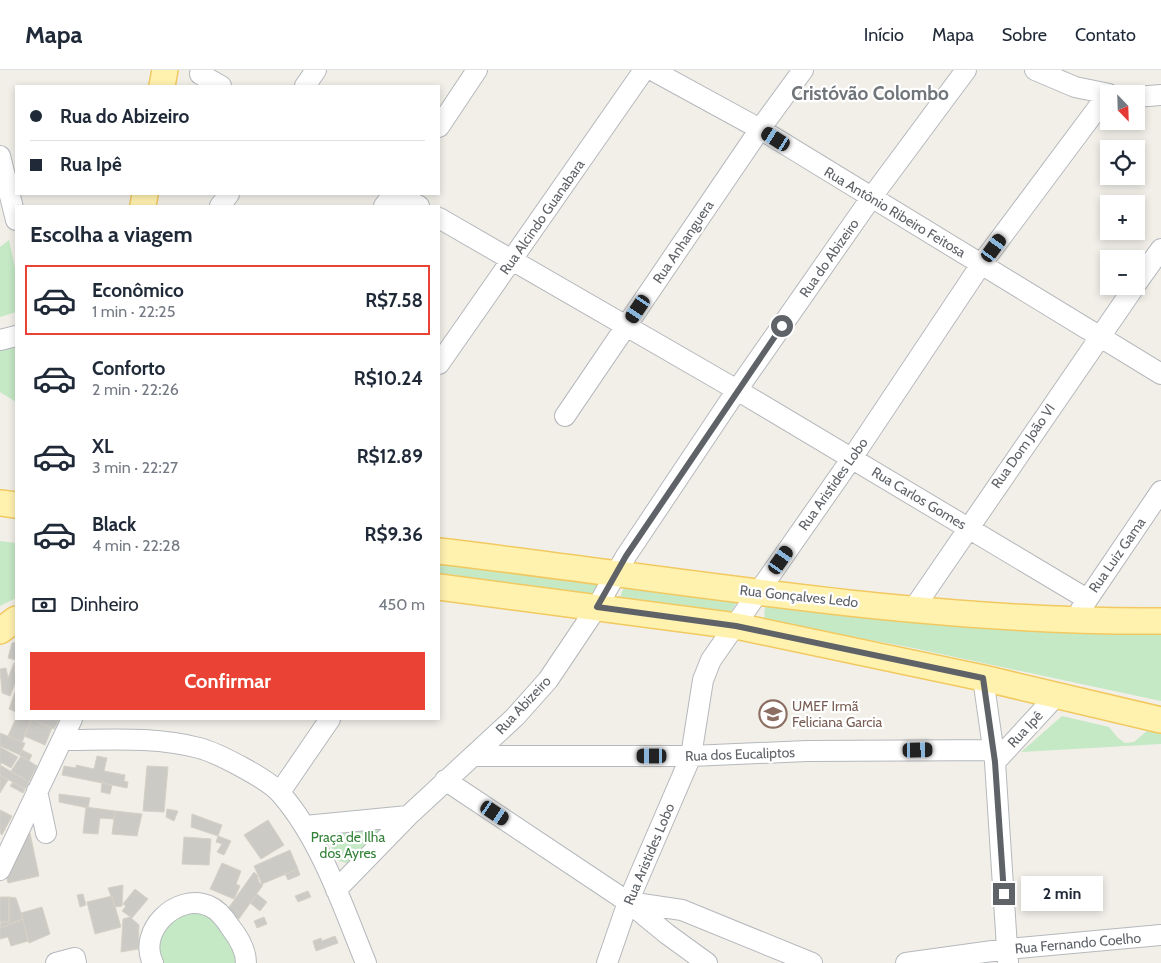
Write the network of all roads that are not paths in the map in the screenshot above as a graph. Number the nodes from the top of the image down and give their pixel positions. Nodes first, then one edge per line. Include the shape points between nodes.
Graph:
1 (165, 70) edge
2 (316, 70) edge
3 (477, 70) edge
4 (644, 70) edge
5 (652, 70) edge
6 (803, 70) edge
7 (966, 70) edge
8 (1035, 70) edge
9 (200, 74) dead end
10 (162, 85) edge
11 (219, 85) edge
12 (306, 85) edge
13 (1100, 92) edge
14 (1100, 105) edge
15 (440, 126) edge
16 (760, 129) junction
17 (0, 156) edge
18 (394, 195) edge
19 (397, 195) edge
20 (871, 198) junction
21 (385, 205) edge
22 (417, 205) edge
23 (15, 216) edge
24 (440, 219) edge
25 (1161, 249) edge
26 (512, 259) junction
27 (982, 263) junction
28 (1145, 271) edge
29 (1128, 295) edge
30 (627, 325) junction
31 (15, 336) edge
32 (1099, 336) junction
33 (0, 340) edge
34 (440, 363) edge
35 (1161, 374) edge
36 (738, 390) junction
37 (565, 416) dead end
38 (852, 458) junction
39 (1161, 491) edge
40 (0, 503) edge
41 (15, 505) edge
42 (967, 528) junction
43 (440, 552) edge
44 (615, 574) junction
45 (440, 587) edge
46 (760, 593) junction
47 (597, 607) junction
48 (914, 608) junction
49 (1080, 610) junction
50 (1161, 620) edge
51 (15, 621) edge
52 (15, 625) edge
53 (736, 626) junction
54 (0, 631) edge
55 (983, 678) junction
56 (1056, 696) junction
57 (72, 720) edge
58 (329, 720) edge
59 (1161, 720) edge
60 (62, 740) junction
61 (997, 754) junction
62 (474, 756) junction
63 (691, 756) junction
64 (446, 780) junction
65 (36, 791) junction
66 (280, 792) junction
67 (408, 816) junction
68 (305, 826) junction
69 (46, 833) dead end
70 (0, 870) edge
71 (336, 890) junction
72 (628, 902) junction
73 (1161, 936) edge
74 (1008, 956) edge
75 (76, 961) edge
76 (56, 963) edge
77 (153, 963) edge
78 (246, 963) edge
79 (366, 963) edge
80 (607, 963) edge
81 (707, 963) edge
82 (812, 963) edge
83 (906, 963) edge

1 - 10 main road
2 - 12 street
3 - 15 street
4 - 26 street, Rua Alcindo Guanabara
5 - 16 street, Rua Antônio Ribeiro Feitosa
6 - 16 street, Rua Anhanguera
7 - 20 street, Rua do Abizeiro
8 - 13 street via 1075,87
9 - 11 street
14 - 27 street, Rua Aristides Lobo
16 - 20 street, Rua Antônio Ribeiro Feitosa
16 - 30 street, Rua Anhanguera
17 - 23 street
18 - 21 street
19 - 22 street
20 - 27 street, Rua Antônio Ribeiro Feitosa
20 - 36 street, Rua do Abizeiro
24 - 26 street, Rua Carlos Gomes
25 - 28 street, Rua Dom João VI
26 - 30 street, Rua Carlos Gomes
26 - 34 street, Rua Alcindo Guanabara
27 - 32 street, Rua Antônio Ribeiro Feitosa
27 - 38 street, Rua Aristides Lobo
29 - 32 street, Rua Dom João VI
30 - 36 street, Rua Carlos Gomes
30 - 37 street, Rua Anhanguera
31 - 33 street
32 - 35 street, Rua Antônio Ribeiro Feitosa
32 - 42 street, Rua Dom João VI
36 - 38 street, Rua Carlos Gomes
36 - 44 street, Rua do Abizeiro
38 - 42 street, Rua Carlos Gomes
38 - 46 street, Rua Aristides Lobo
39 - 49 street, Rua Luiz Gama
40 - 41 main road
42 - 48 street, Rua Dom João VI
42 - 49 street, Rua Carlos Gomes
43 - 44 main road, Rua Gonçalves Ledo
44 - 46 main road, Rua Gonçalves Ledo
44 - 47 street, Rua Abizeiro
45 - 47 main road
46 - 48 main road, Rua Gonçalves Ledo
46 - 53 street, Rua Aristides Lobo
47 - 53 main road
47 - 62 street, Rua Abizeiro via 548,680
48 - 49 main road, Rua Gonçalves Ledo
49 - 50 main road, Rua Gonçalves Ledo
51 - 54 main road
52 - 54 main road
53 - 55 main road
53 - 63 street, Rua Aristides Lobo via 711,660 703,680
55 - 56 main road
55 - 61 street, Rua Ipê
56 - 59 main road
56 - 61 street, Rua Ipê
57 - 60 street
58 - 66 street
60 - 65 street
60 - 66 street via 151,741 199,748 236,764
61 - 63 street, Rua dos Eucaliptos via 807,751
61 - 74 street, Rua Ipê
62 - 63 street, Rua dos Eucaliptos
62 - 64 street, Rua Abizeiro
63 - 72 street, Rua Aristides Lobo
64 - 67 street, Rua Abizeiro
64 - 72 street
65 - 69 street
65 - 70 street
66 - 68 street
67 - 68 street
67 - 71 street, Rua Abizeiro
68 - 71 street
71 - 79 street
72 - 80 street, Rua Aristides Lobo
72 - 81 street
72 - 82 street via 682,910
73 - 74 street, Rua Fernando Coelho
74 - 83 street, Rua Fernando Coelho
75 - 76 street
77 - 78 street via 149,944 156,926 176,908 195,904 209,906 226,920 240,943

